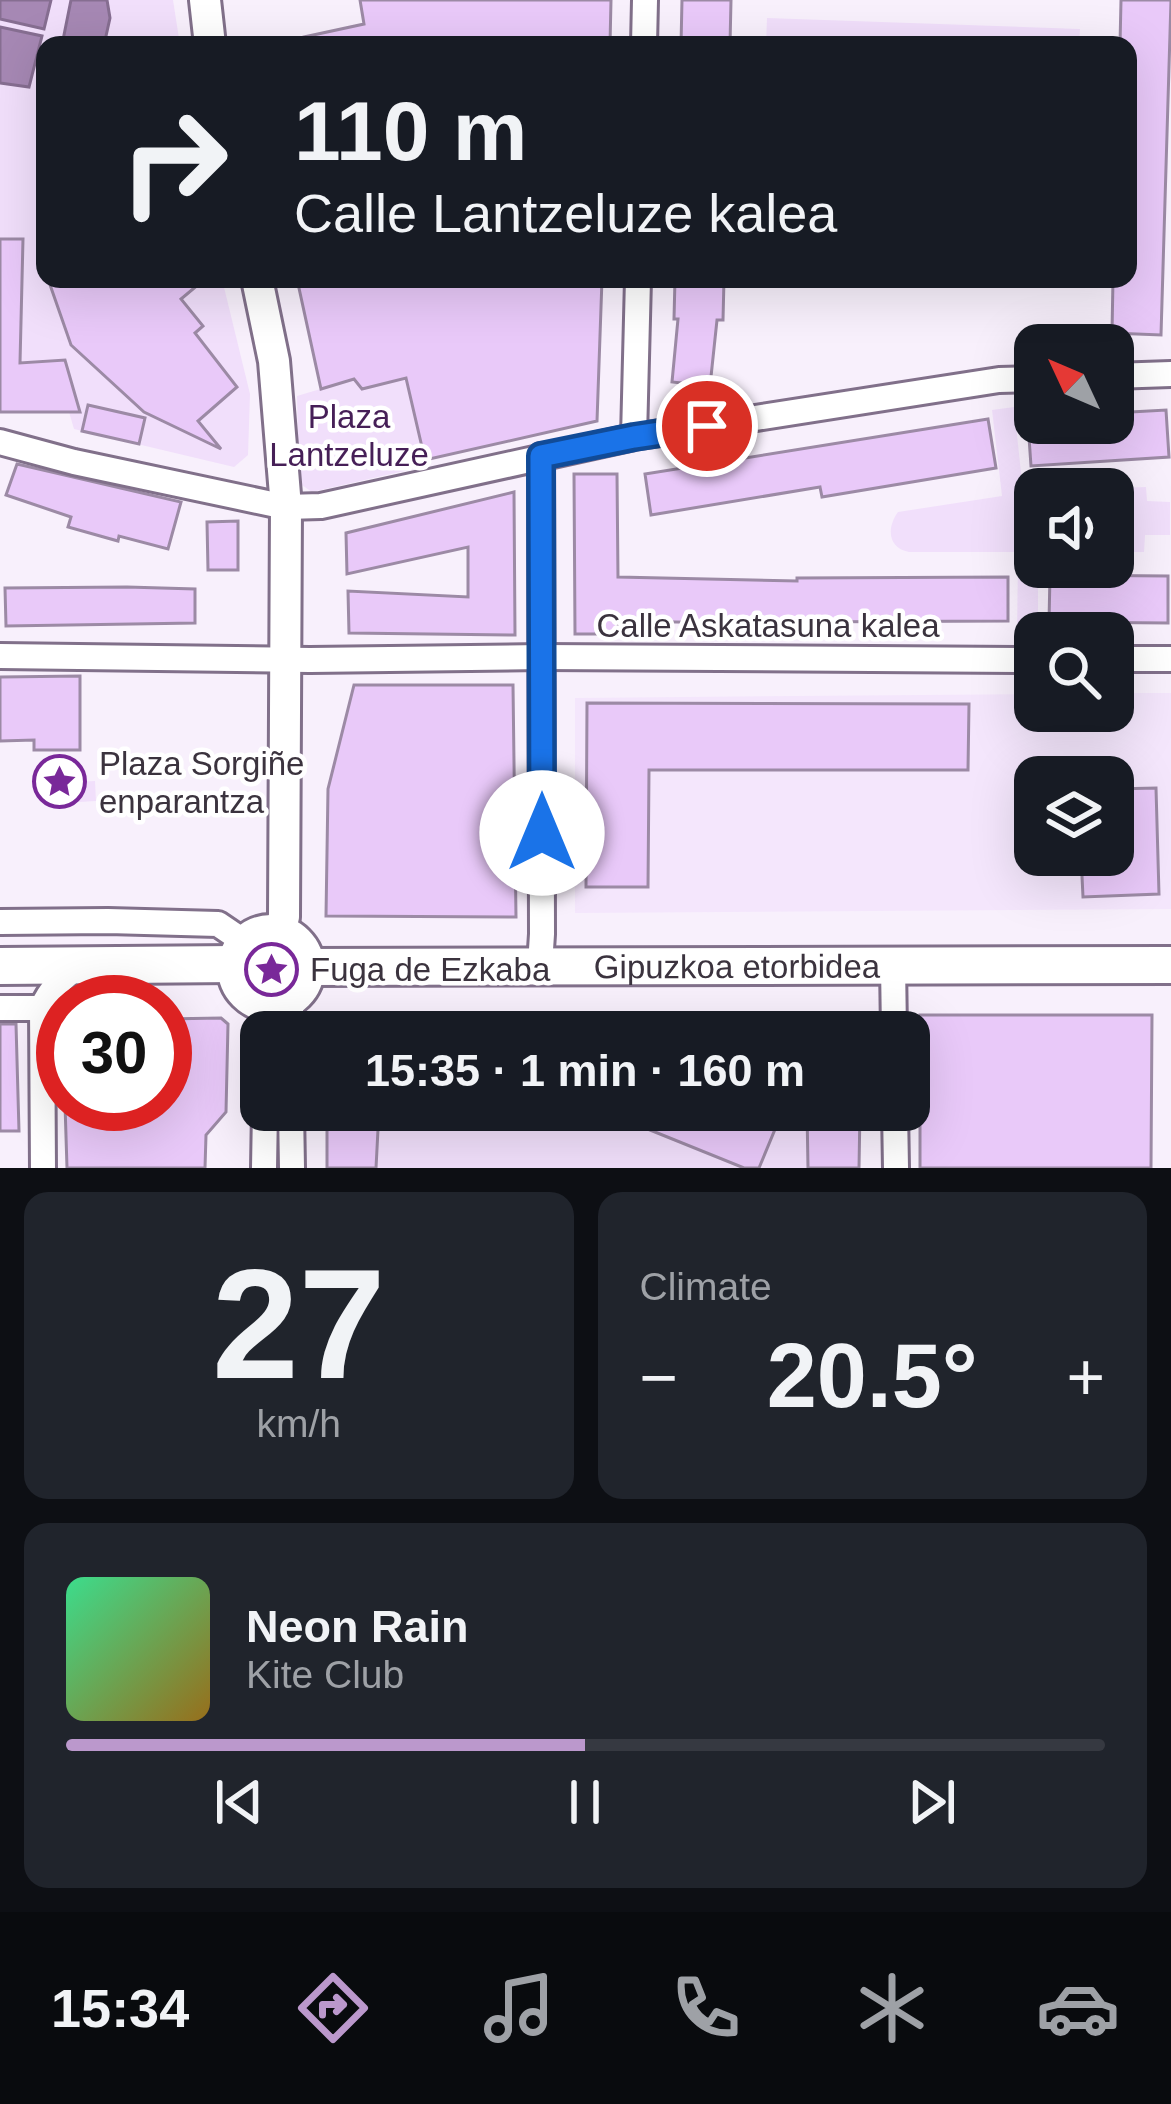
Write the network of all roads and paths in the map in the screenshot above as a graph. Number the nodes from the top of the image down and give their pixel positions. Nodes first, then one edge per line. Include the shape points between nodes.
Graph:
1 (205, 0) edge
2 (645, 0) edge
3 (209, 36) edge
4 (644, 36) edge
5 (259, 288) edge
6 (638, 288) edge
7 (1171, 374) edge
8 (1134, 375) edge
9 (1014, 380) edge
10 (634, 437) junction
11 (0, 442) edge
12 (541, 456) junction
13 (286, 507) junction
14 (0, 656) edge
15 (541, 657) junction
16 (1134, 659) edge
17 (1171, 659) edge
18 (285, 660) junction
19 (1014, 660) edge
20 (0, 922) edge
21 (253, 947) junction
22 (893, 964) junction
23 (539, 965) junction
24 (1171, 965) edge
25 (0, 966) edge
26 (78, 966) junction
27 (66, 975) edge
28 (282, 1006) edge
29 (0, 1008) edge
30 (36, 1008) edge
31 (894, 1011) edge
32 (43, 1131) edge
33 (265, 1131) edge
34 (291, 1131) edge
35 (895, 1131) edge
36 (43, 1168) edge
37 (264, 1168) edge
38 (292, 1168) edge
39 (896, 1168) edge

1 - 3 street
2 - 4 street
5 - 13 street via 274,361
6 - 10 street
7 - 8 street
9 - 10 street
10 - 12 street
11 - 13 street
12 - 13 street
12 - 15 street
13 - 18 street
14 - 18 street, Calle Askatasuna kalea
15 - 18 street, Calle Askatasuna kalea
15 - 19 street, Calle Askatasuna kalea
15 - 23 street
16 - 17 street
18 - 21 street via 284,917
20 - 21 street via 218,924
21 - 26 main road
21 - 28 main road via 241,986
21 - 28 main road via 297,945
22 - 23 main road, Gipuzkoa etorbidea
22 - 24 main road, Gipuzkoa etorbidea
22 - 31 street
23 - 28 main road, Gipuzkoa etorbidea
25 - 26 main road
26 - 27 street
29 - 30 street
32 - 36 street
33 - 37 street
34 - 38 street
35 - 39 street

